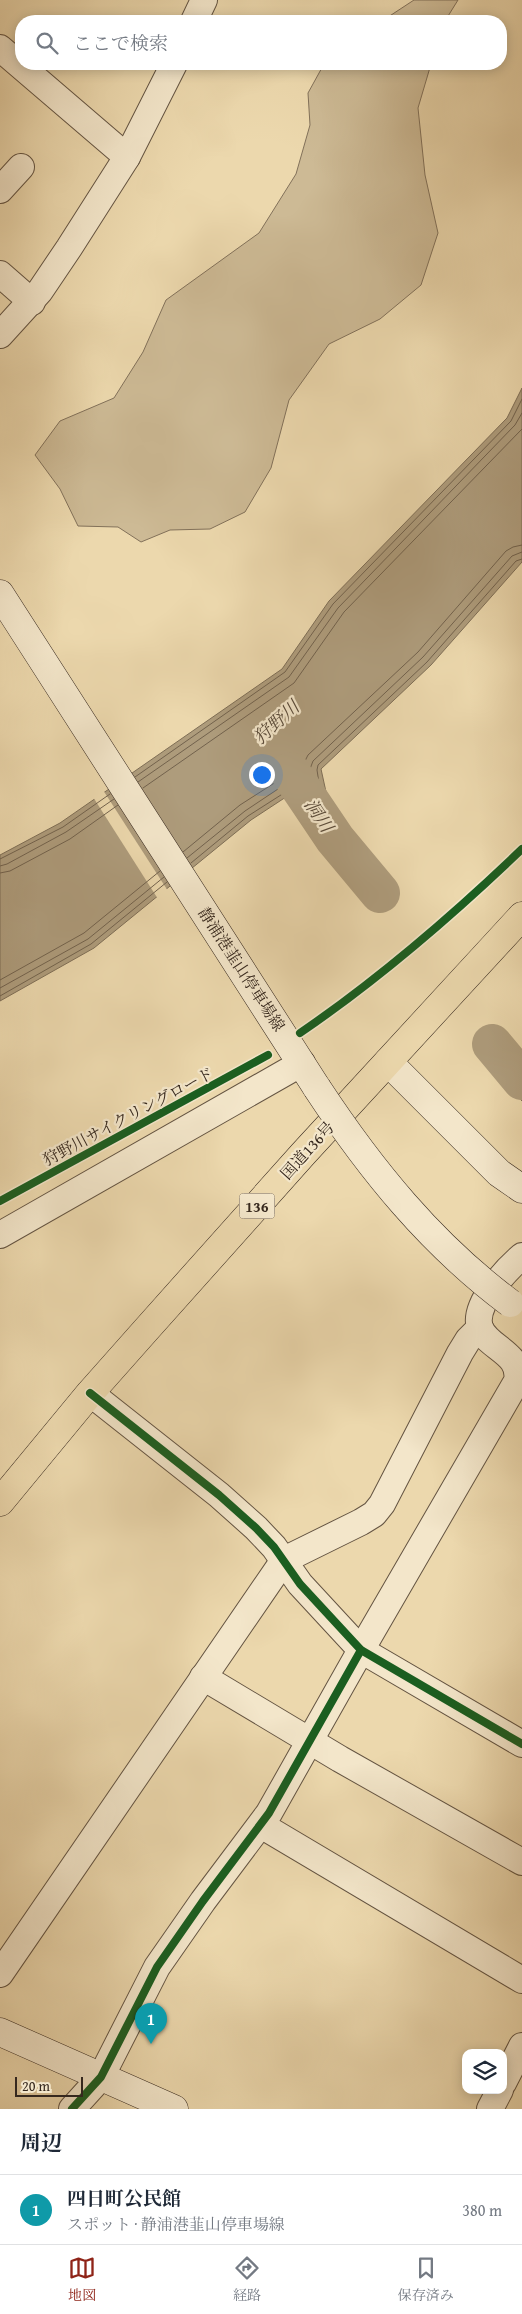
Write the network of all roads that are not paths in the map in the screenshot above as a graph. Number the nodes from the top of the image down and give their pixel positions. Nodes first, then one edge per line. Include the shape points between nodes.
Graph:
1 (204, 0) edge
2 (197, 15) edge
3 (0, 48) edge
4 (15, 61) edge
5 (26, 70) edge
6 (171, 70) edge
7 (127, 157) junction
8 (21, 167) dead end
9 (0, 190) edge
10 (0, 274) edge
11 (32, 302) junction
12 (0, 335) edge
13 (0, 594) edge
14 (522, 916) edge
15 (388, 1062) junction
16 (302, 1064) junction
17 (522, 1189) edge
18 (0, 1235) edge
19 (522, 1256) edge
20 (516, 1307) edge
21 (480, 1328) junction
22 (90, 1393) junction
23 (0, 1502) edge
24 (284, 1560) junction
25 (361, 1650) junction
26 (203, 1677) junction
27 (310, 1741) junction
28 (522, 1744) edge
29 (260, 1825) junction
30 (522, 1862) edge
31 (0, 1974) edge
32 (522, 1980) edge
33 (0, 2032) edge
34 (522, 2046) edge
35 (507, 2075) edge
36 (101, 2077) junction
37 (498, 2094) edge
38 (72, 2109) edge
39 (174, 2109) edge
40 (490, 2109) edge

1 - 2 street
3 - 4 street
5 - 7 street
6 - 7 street
7 - 11 street
8 - 9 street
10 - 11 street
11 - 12 street
13 - 16 main road, 静浦港韮山停車場線
14 - 15 highway, 国道136号 / 136
15 - 17 main road via 499,1173
15 - 22 highway, 国道136号 / 136
16 - 18 street
16 - 20 main road, 静浦港韮山停車場線, bridge via 352,1141 393,1193 477,1278
19 - 21 street via 500,1276 487,1296 479,1320
21 - 24 street via 460,1353 389,1493 374,1514
21 - 25 street via 514,1358 520,1373
22 - 23 highway, 国道136号 / 136
22 - 24 street via 219,1495 256,1528
24 - 25 street via 300,1584
24 - 26 street
25 - 27 street
25 - 28 street
26 - 27 street
26 - 31 street
27 - 29 street
27 - 30 street
29 - 32 street
29 - 36 street via 157,1967
33 - 36 main road
34 - 35 street
36 - 38 street
36 - 39 main road
37 - 40 street

